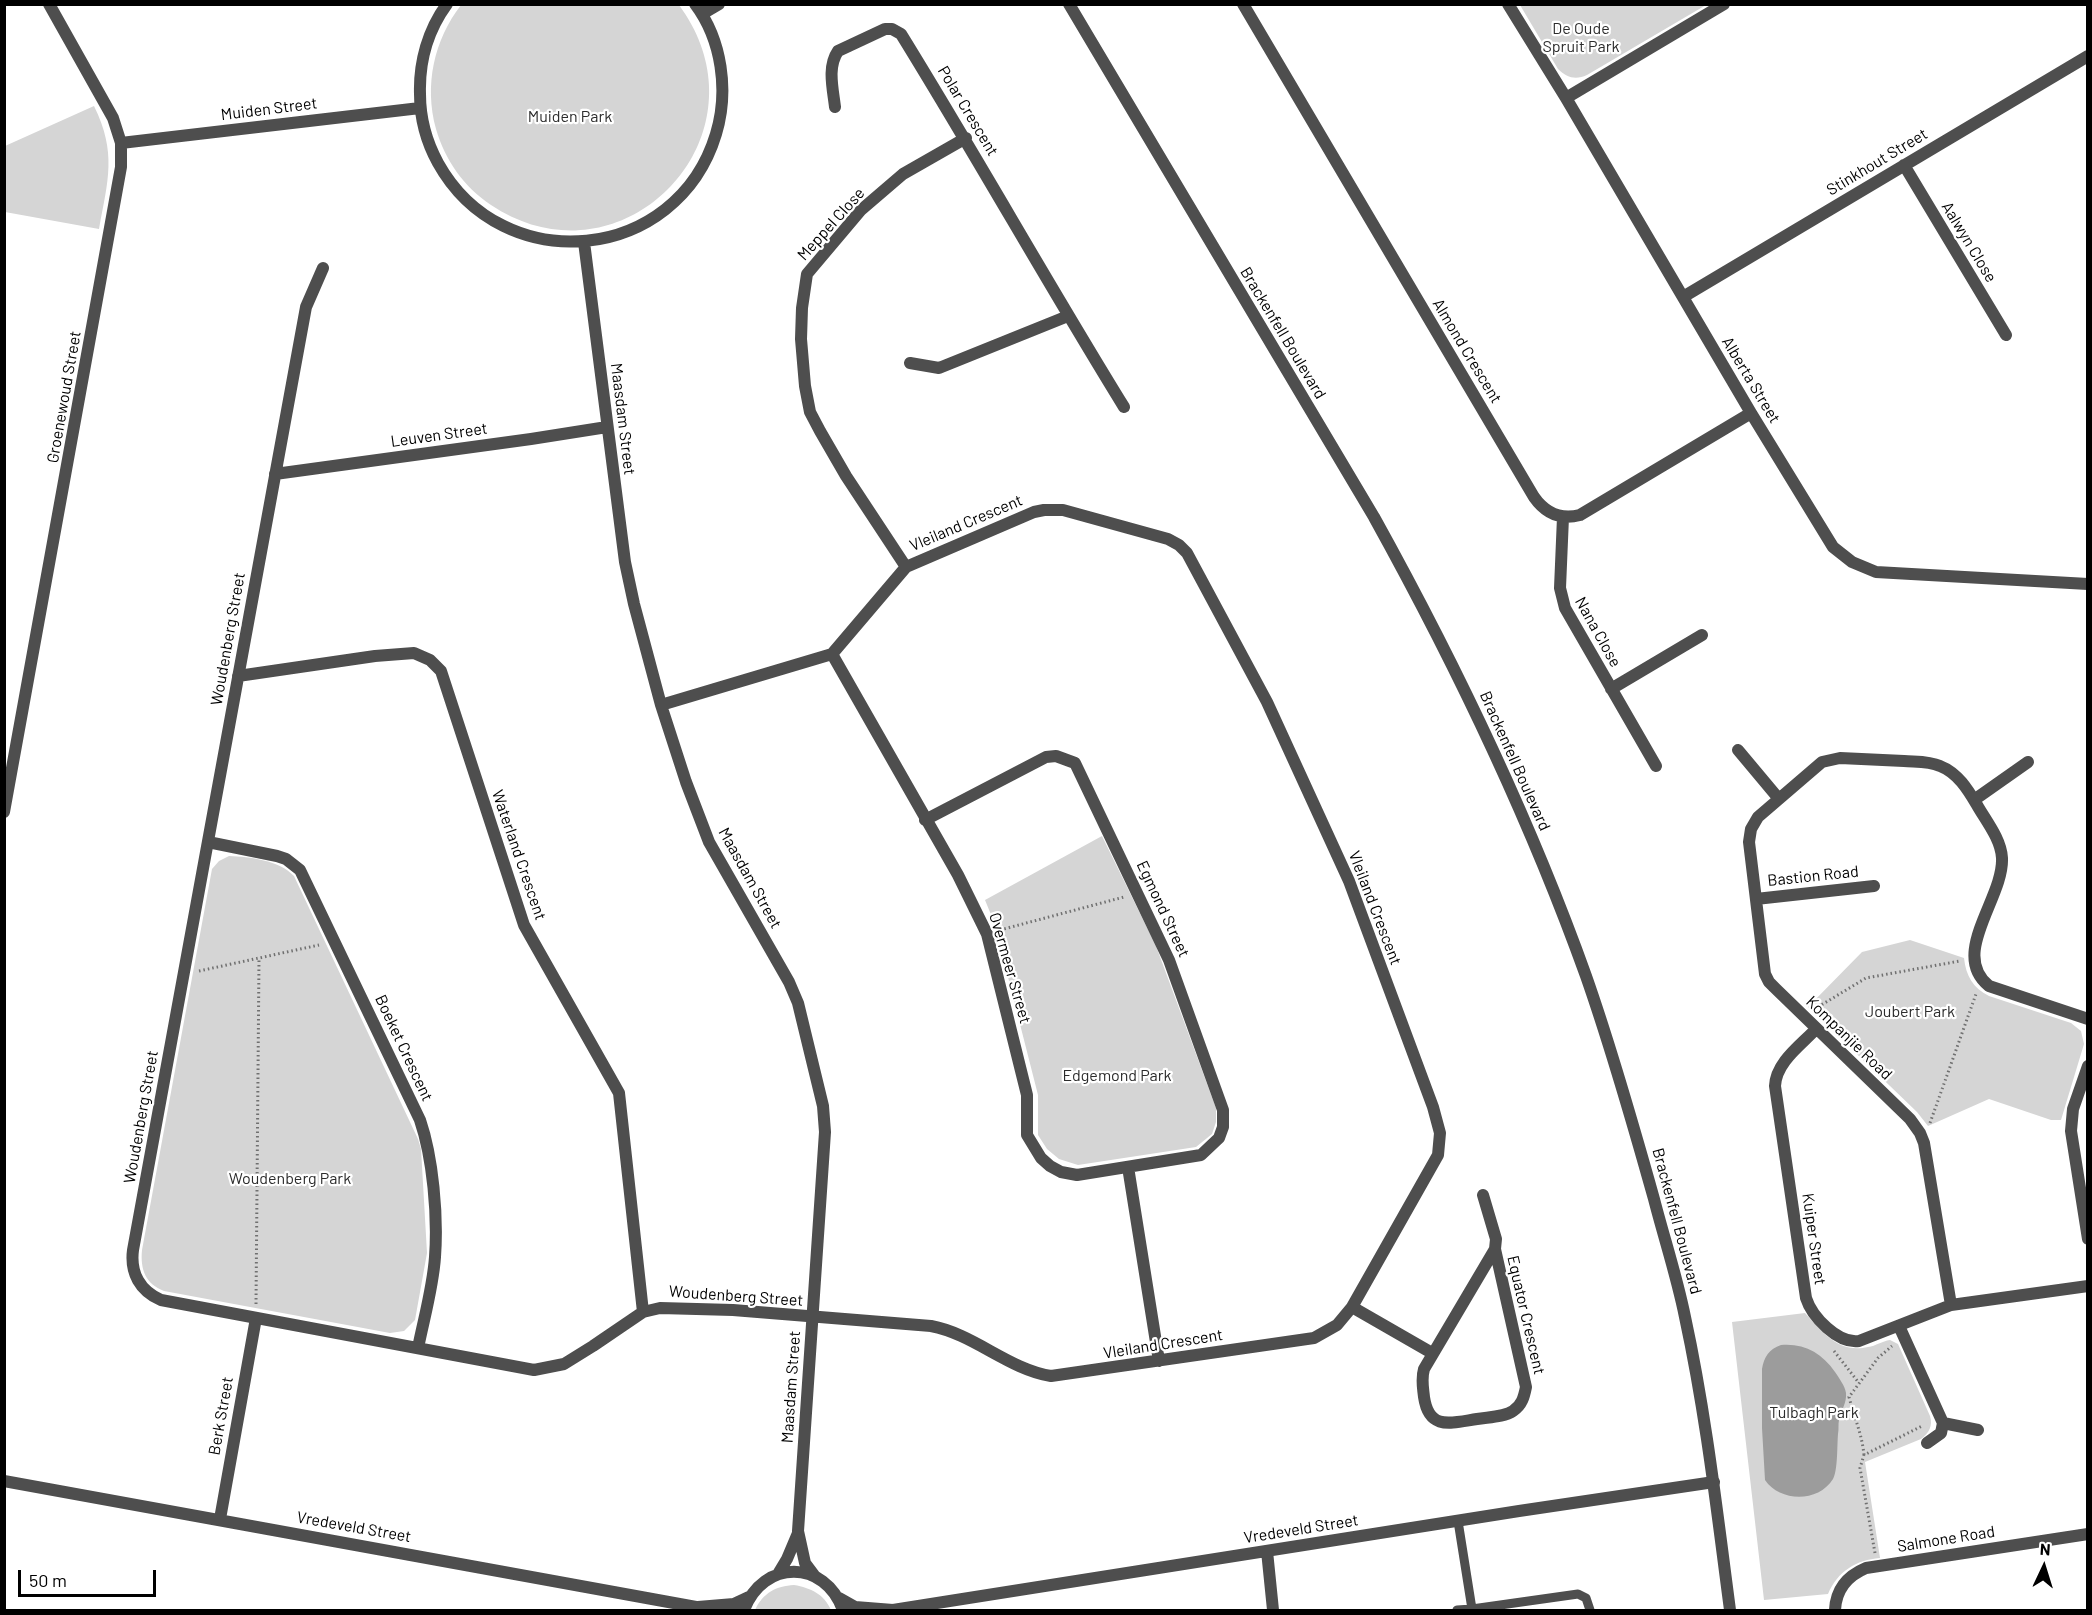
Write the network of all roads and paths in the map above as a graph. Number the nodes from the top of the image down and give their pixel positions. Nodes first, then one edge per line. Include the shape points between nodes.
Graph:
1 (49, 4) edge
2 (447, 4) edge
3 (719, 4) edge
4 (1069, 4) edge
5 (1243, 4) edge
6 (1508, 4) edge
7 (1724, 4) edge
8 (698, 9) edge
9 (2088, 56) edge
10 (1566, 98) junction
11 (835, 107) dead end
12 (420, 108) junction
13 (966, 138) junction
14 (121, 143) junction
15 (1904, 165) junction
16 (584, 242) junction
17 (323, 268) dead end
18 (1683, 297) junction
19 (1068, 316) junction
20 (2006, 335) dead end
21 (910, 363) dead end
22 (1124, 407) dead end
23 (1751, 413) junction
24 (607, 426) junction
25 (275, 474) junction
26 (1563, 517) junction
27 (906, 567) junction
28 (2088, 584) edge
29 (1702, 635) dead end
30 (832, 654) junction
31 (238, 676) junction
32 (1611, 689) junction
33 (661, 705) junction
34 (1738, 750) dead end
35 (2028, 762) dead end
36 (1656, 766) dead end
37 (1779, 799) junction
38 (1974, 800) junction
39 (4, 812) edge
40 (925, 820) junction
41 (208, 842) junction
42 (1874, 886) dead end
43 (1138, 894) junction
44 (1756, 899) junction
45 (987, 934) junction
46 (335, 942) junction
47 (259, 958) junction
48 (1974, 959) junction
49 (184, 974) junction
50 (1989, 986) junction
51 (1803, 1016) junction
52 (2088, 1018) edge
53 (1816, 1029) junction
54 (2088, 1066) edge
55 (1920, 1132) junction
56 (1128, 1167) junction
57 (1483, 1195) dead end
58 (2088, 1239) edge
59 (1495, 1249) junction
60 (2088, 1286) edge
61 (1951, 1305) junction
62 (1352, 1307) junction
63 (643, 1312) junction
64 (256, 1318) junction
65 (813, 1318) junction
66 (1899, 1326) junction
67 (1833, 1333) junction
68 (1905, 1339) junction
69 (418, 1348) junction
70 (1432, 1353) junction
71 (1159, 1361) junction
72 (1859, 1383) junction
73 (1941, 1419) junction
74 (1978, 1430) dead end
75 (1927, 1443) dead end
76 (1864, 1455) junction
77 (4, 1481) edge
78 (1714, 1482) junction
79 (220, 1519) junction
80 (1458, 1521) junction
81 (798, 1531) junction
82 (2088, 1534) edge
83 (1267, 1551) junction
84 (1875, 1566) junction
85 (778, 1574) junction
86 (814, 1575) junction
87 (749, 1597) junction
88 (839, 1598) junction
89 (1534, 1599) junction
90 (701, 1609) edge
91 (1472, 1609) junction
92 (892, 1610) edge
93 (744, 1611) edge
94 (843, 1611) edge
95 (1273, 1611) edge
96 (1457, 1611) edge
97 (1535, 1611) edge
98 (1590, 1611) edge
99 (1730, 1611) edge
100 (1835, 1611) edge

1 - 14 street, Groenewoud Street via 104,100
2 - 12 street via 426,45 420,76
3 - 8 street
4 - 78 street, Brackenfell Boulevard via 1384,536 1463,685 1511,790 1585,974 1634,1127 1684,1313
5 - 26 street, Almond Crescent via 1534,497 1546,511
6 - 10 street, Alberta Street
7 - 10 street
8 - 16 street via 714,39 723,94 720,122 708,156 682,194 662,213 612,237
9 - 15 street, Stinkhout Street
10 - 18 street, Alberta Street
11 - 13 street, Polar Crescent via 831,72 834,56 892,29 901,34
12 - 14 street, Muiden Street
12 - 16 street via 429,146 448,180 475,208 508,229 545,241
13 - 19 street, Polar Crescent
13 - 27 street, Meppel Close via 903,174 861,210 807,274 802,308 801,339 810,412 846,476
14 - 39 street, Groenewoud Street via 116,204
15 - 18 street, Stinkhout Street
15 - 20 street, Aalwyn Close
16 - 24 street, Maasdam Street
17 - 25 street, Woudenberg Street via 306,307
18 - 23 street, Alberta Street
19 - 21 street via 939,368
19 - 22 street, Polar Crescent
23 - 26 street via 1580,514
23 - 28 street, Alberta Street via 1825,537 1842,555 1864,568 1890,574
24 - 25 street, Leuven Street
24 - 33 street, Maasdam Street via 625,562
25 - 31 street, Woudenberg Street
26 - 32 street, Nana Close via 1562,599
27 - 30 street, Vleiland Crescent
27 - 62 street, Vleiland Crescent via 1034,512 1054,509 1168,539 1188,553 1267,702 1349,881 1440,1133 1438,1155
29 - 32 street, Nana Close
30 - 33 street
30 - 40 street, Overmeer Street
31 - 41 street, Woudenberg Street
31 - 63 street, Waterland Crescent via 414,654 430,660 441,671 524,925 619,1093
32 - 36 street, Nana Close
33 - 65 street, Maasdam Street via 709,842 789,982 801,1014 823,1106 825,1132
34 - 37 street
35 - 38 street
37 - 38 street, Kompanjie Road via 1822,762 1840,758 1940,765 1960,780
37 - 44 street, Kompanjie Road via 1758,817 1749,836
38 - 48 street, Kompanjie Road via 1997,840 2002,858
40 - 43 street, Egmond Street via 1046,757 1066,759 1075,763
40 - 45 street, Overmeer Street
41 - 46 street, Boeket Crescent via 277,856 294,865 304,876
41 - 49 street, Woudenberg Street
42 - 44 street, Bastion Road
43 - 45 path
43 - 56 street, Egmond Street via 1169,960 1199,1042 1223,1110 1223,1127 1219,1138 1201,1155
44 - 51 street, Kompanjie Road via 1765,974
45 - 56 street, Overmeer Street via 1028,1095 1027,1135 1034,1148 1045,1162 1061,1172 1077,1175
46 - 47 path
46 - 69 street, Boeket Crescent via 420,1119 429,1154 435,1257
47 - 49 path
47 - 64 path
48 - 50 street via 1978,975
48 - 51 path via 1866,978
49 - 64 street, Woudenberg Street via 133,1250 133,1269 146,1292 161,1300
50 - 52 street
50 - 55 path via 1974,997 1931,1122
51 - 53 street, Kompanjie Road
53 - 55 street, Kompanjie Road
53 - 67 street, Kuiper Street via 1780,1066 1775,1086 1806,1298 1813,1312
54 - 58 street via 2071,1123
55 - 61 street, Kompanjie Road
56 - 71 street
57 - 59 street, Equator Crescent via 1496,1239
59 - 70 street, Equator Crescent
59 - 70 street, Equator Crescent via 1526,1387 1521,1402 1507,1414 1446,1423 1434,1420 1426,1407 1422,1380
60 - 61 street
61 - 66 street
62 - 70 street
62 - 71 street, Vleiland Crescent via 1337,1325 1314,1338
63 - 65 street, Woudenberg Street via 680,1308
63 - 69 street, Woudenberg Street via 564,1364 534,1370
64 - 69 street, Woudenberg Street
64 - 79 street, Berk Street
65 - 71 street, Vleiland Crescent via 945,1329 1031,1372 1051,1376
65 - 81 street, Maasdam Street
66 - 67 street via 1854,1342
66 - 68 street
67 - 72 path via 1828,1341
68 - 72 path via 1878,1358
68 - 73 street
72 - 76 path via 1849,1397
73 - 74 street
73 - 75 street via 1941,1433
73 - 76 path
76 - 84 path via 1860,1468
77 - 79 street, Vredeveld Street
78 - 80 street, Vredeveld Street
78 - 99 street, Brackenfell Boulevard
79 - 90 street, Vredeveld Street
80 - 83 street, Vredeveld Street
80 - 91 lane
81 - 85 street, Maasdam Street
81 - 86 street, Maasdam Street via 806,1563
82 - 84 street, Salmone Road
83 - 92 street, Vredeveld Street
83 - 95 street
84 - 100 street, Salmone Road via 1857,1572 1842,1585
85 - 86 street via 796,1571
85 - 87 street
86 - 88 street
87 - 90 street, Vredeveld Street via 734,1604
87 - 93 street
88 - 92 street, Vredeveld Street via 855,1607
88 - 94 street
89 - 91 lane
89 - 97 lane
89 - 98 lane via 1578,1594 1586,1598
91 - 96 lane

